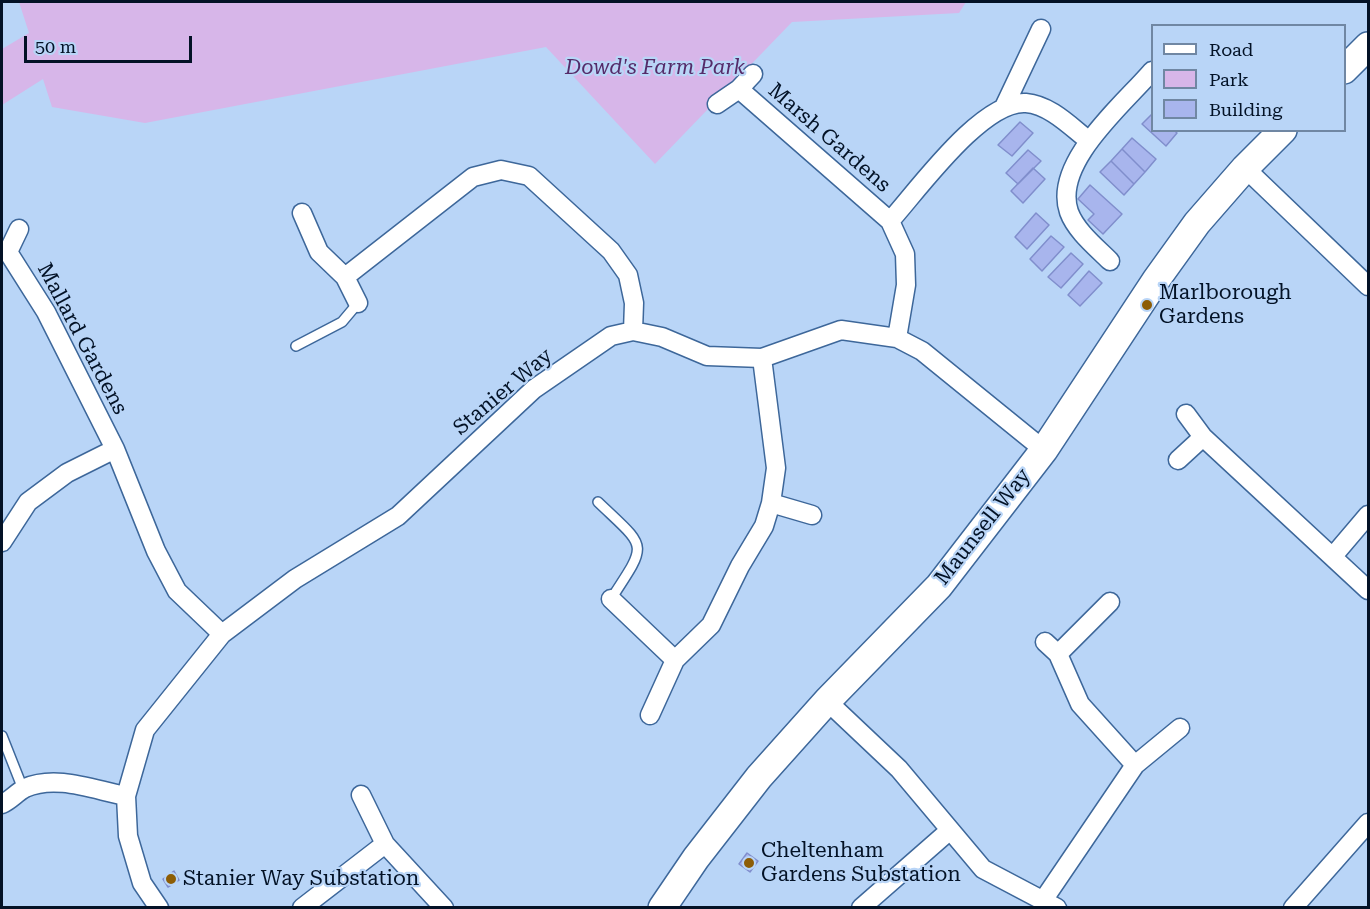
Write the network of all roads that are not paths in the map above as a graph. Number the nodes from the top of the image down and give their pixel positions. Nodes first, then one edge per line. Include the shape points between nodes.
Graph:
1 (1041, 29) dead end
2 (1368, 46) edge
3 (1346, 68) edge
4 (1151, 72) edge
5 (753, 74) dead end
6 (740, 90) junction
7 (717, 104) dead end
8 (1005, 105) junction
9 (1281, 132) edge
10 (1088, 140) junction
11 (1245, 168) junction
12 (302, 213) dead end
13 (890, 221) junction
14 (19, 229) dead end
15 (5, 251) edge
16 (1110, 261) dead end
17 (345, 277) junction
18 (1368, 286) edge
19 (358, 303) joint
20 (633, 331) junction
21 (897, 338) junction
22 (296, 346) dead end
23 (762, 357) junction
24 (1186, 414) dead end
25 (1203, 436) junction
26 (115, 449) junction
27 (1044, 450) junction
28 (1178, 460) dead end
29 (598, 502) dead end
30 (771, 503) junction
31 (812, 515) dead end
32 (1368, 515) edge
33 (2, 542) edge
34 (1334, 555) junction
35 (1368, 590) edge
36 (610, 598) joint
37 (1110, 602) dead end
38 (222, 634) junction
39 (675, 660) junction
40 (827, 701) junction
41 (650, 715) dead end
42 (1180, 728) dead end
43 (2, 736) edge
44 (1135, 765) junction
45 (361, 795) dead end
46 (126, 796) junction
47 (12, 798) edge
48 (1368, 823) edge
49 (950, 831) junction
50 (385, 844) junction
51 (1050, 905) edge
52 (159, 908) edge
53 (302, 908) edge
54 (444, 908) edge
55 (662, 908) edge
56 (861, 908) edge
57 (1293, 908) edge

1 - 8 street
2 - 3 street
4 - 10 street
5 - 6 street, Marsh Gardens
6 - 7 street, Marsh Gardens
6 - 13 street, Marsh Gardens
8 - 10 street via 1026,103 1049,109
8 - 13 street, Marsh Gardens via 974,126
9 - 11 street, Maunsell Way
10 - 16 street via 1077,159 1067,201 1076,225
11 - 18 street
11 - 27 street, Maunsell Way via 1197,223 1156,280
12 - 17 street via 319,252
13 - 21 street, Marsh Gardens via 905,254 906,285
14 - 15 street, Mallard Gardens
15 - 26 street, Mallard Gardens via 46,312
17 - 19 street
17 - 20 street via 473,177 501,170 529,176 611,251 628,276 634,303
19 - 22 lane via 342,322
20 - 23 street, Stanier Way via 662,337 707,356
20 - 38 street, Stanier Way via 611,336 534,389 398,516 295,579
21 - 23 street, Stanier Way via 841,330
21 - 27 street, Stanier Way via 922,351
23 - 30 street via 776,468
24 - 25 street
25 - 28 street
25 - 34 street
26 - 33 street, Mallard Gardens via 67,473 28,502
26 - 38 street, Mallard Gardens via 156,551 177,591
27 - 40 street, Maunsell Way via 939,586
29 - 36 lane via 631,534 638,547 636,560
30 - 31 street
30 - 39 street via 764,526 711,625
32 - 34 street
34 - 35 street
36 - 39 street
37 - 44 street via 1052,648 1080,704
38 - 46 street, Stanier Way via 145,730
39 - 41 street
40 - 49 street via 899,769
40 - 55 street, Maunsell Way via 759,777
42 - 44 street
43 - 47 lane
44 - 51 street
45 - 50 street
46 - 47 street via 53,781
46 - 52 street, Stanier Way via 128,836 142,883
48 - 57 street
49 - 51 street via 983,869
49 - 56 street
50 - 53 street
50 - 54 street

